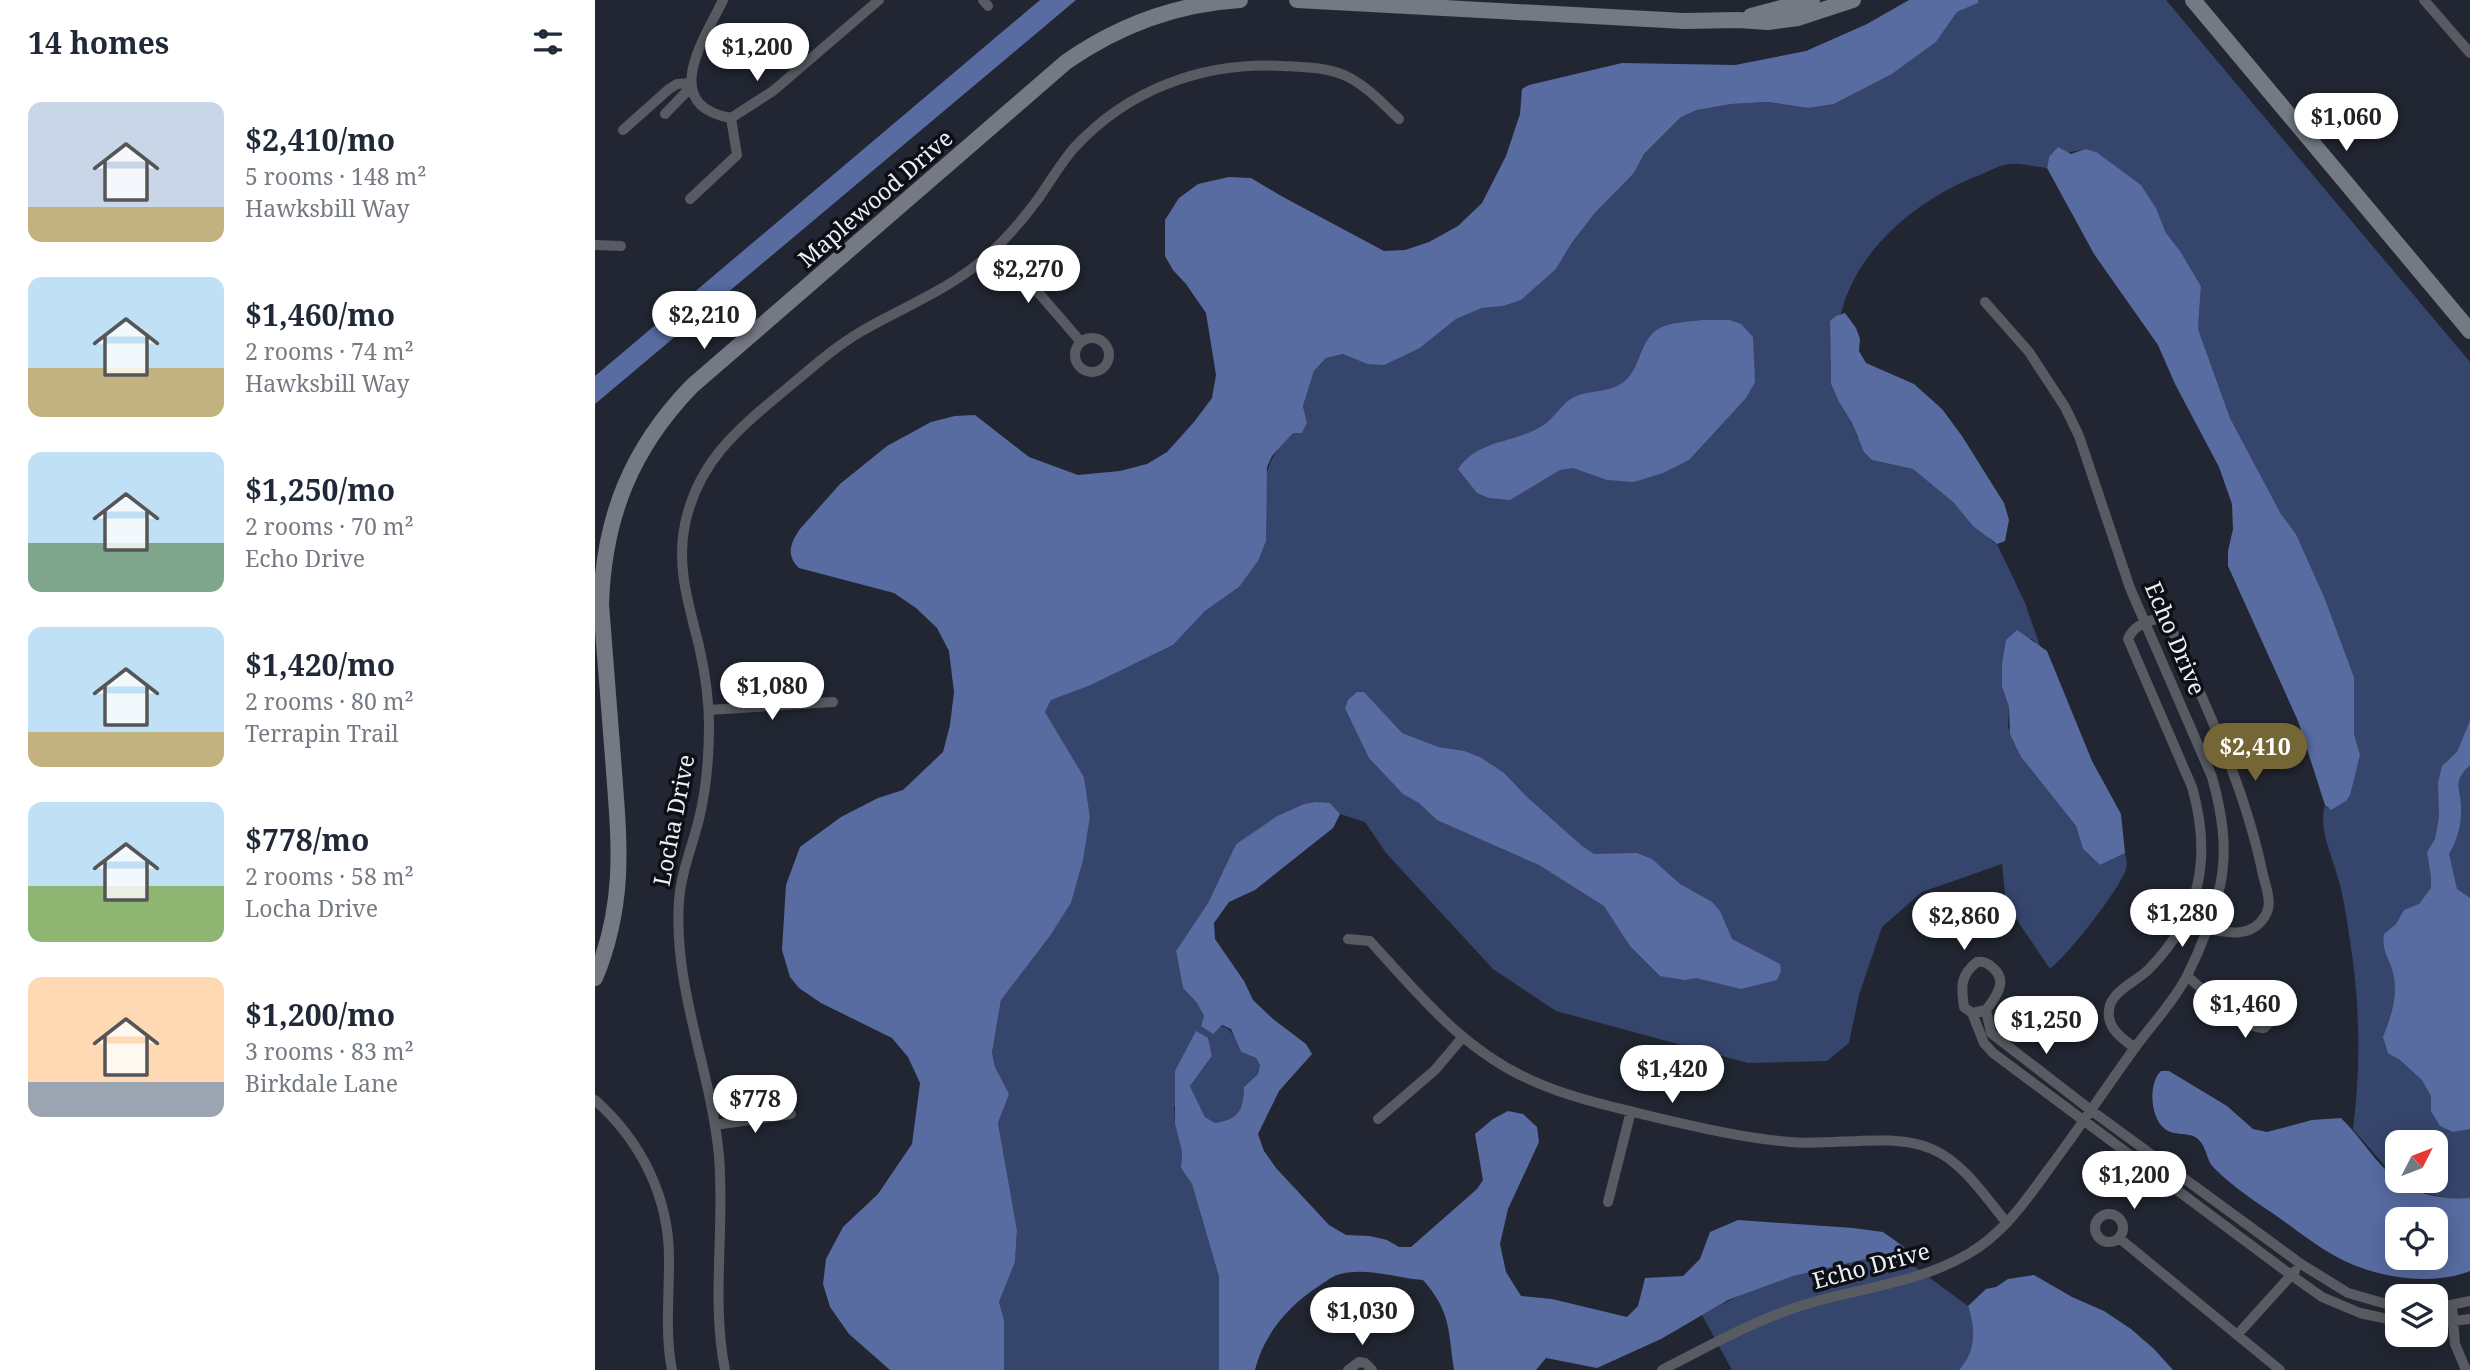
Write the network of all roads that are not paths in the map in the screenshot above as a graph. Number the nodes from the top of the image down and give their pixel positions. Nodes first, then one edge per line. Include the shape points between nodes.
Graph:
1 (723, 0) edge
2 (879, 0) edge
3 (1240, 0) edge
4 (1297, 0) edge
5 (1812, 0) edge
6 (1853, 0) edge
7 (2193, 0) edge
8 (2424, 0) edge
9 (1738, 20) junction
10 (2470, 53) edge
11 (691, 85) junction
12 (665, 114) dead end
13 (731, 118) junction
14 (1399, 119) dead end
15 (623, 131) dead end
16 (690, 199) dead end
17 (595, 245) edge
18 (621, 246) dead end
19 (999, 247) junction
20 (1985, 302) dead end
21 (2470, 331) edge
22 (1081, 342) dead end
23 (598, 562) edge
24 (2145, 622) junction
25 (833, 702) dead end
26 (709, 710) junction
27 (2207, 929) junction
28 (1348, 939) dead end
29 (2187, 976) junction
30 (595, 978) edge
31 (1986, 1010) junction
32 (1972, 1013) junction
33 (2236, 1016) dead end
34 (1462, 1038) junction
35 (2135, 1048) junction
36 (595, 1100) edge
37 (1631, 1111) junction
38 (2092, 1111) junction
39 (792, 1114) dead end
40 (1378, 1119) dead end
41 (2084, 1122) junction
42 (715, 1125) junction
43 (1608, 1202) dead end
44 (2007, 1223) junction
45 (2119, 1238) dead end
46 (2301, 1264) junction
47 (2291, 1275) junction
48 (2470, 1301) edge
49 (2385, 1304) edge
50 (2448, 1306) edge
51 (2452, 1306) junction
52 (2385, 1318) edge
53 (2470, 1320) edge
54 (2448, 1323) edge
55 (2452, 1323) junction
56 (2237, 1335) junction
57 (673, 1370) edge
58 (725, 1370) edge
59 (1348, 1370) edge
60 (1372, 1370) edge
61 (1662, 1370) edge
62 (2280, 1370) edge
63 (2466, 1370) edge

1 - 11 street via 698,49
2 - 13 street via 773,92
3 - 23 street, Maplewood Drive via 1198,4 1145,18 1066,62 692,386 659,424 628,476
4 - 9 street
5 - 9 street
6 - 9 street via 1798,18
7 - 21 street
8 - 10 street
11 - 12 street
11 - 13 street via 701,106
11 - 15 street via 669,89
13 - 16 street via 737,155
14 - 19 street, Locha Drive via 1360,84 1317,68 1226,67 1172,81 1122,106 1093,129
17 - 18 street
19 - 22 street
19 - 26 street, Locha Drive via 949,285 832,351 742,426 709,464 685,522 681,562
20 - 24 street, Echo Drive via 2029,352 2064,407 2091,467
23 - 30 street, Maplewood Drive via 620,853 617,904
24 - 27 street, Echo Drive via 2220,804 2224,861
24 - 27 street via 2159,618 2171,628 2236,775 2267,891 2266,916 2255,927 2242,933
24 - 35 street via 2128,639 2192,787 2199,811 2202,858 2192,903 2175,938 2112,1002 2113,1030
25 - 26 street
26 - 42 street, Locha Drive via 705,790 683,873 678,923 684,985
27 - 29 street, Echo Drive
28 - 34 street via 1370,941
29 - 33 street
29 - 35 street, Echo Drive
31 - 32 street
31 - 32 street via 2001,985 1998,972 1977,962 1962,979 1964,1007
31 - 38 street via 1991,1033
32 - 41 street via 1993,1053
34 - 37 street via 1532,1081
34 - 40 street via 1435,1070
35 - 38 street, Echo Drive
36 - 57 street via 638,1149 659,1195 669,1245 667,1323
37 - 43 street
37 - 44 street via 1757,1139 1916,1144 1962,1170
38 - 41 street, Echo Drive
38 - 46 street
39 - 42 street
41 - 44 street, Echo Drive
41 - 47 street
42 - 58 street, Locha Drive via 721,1198 718,1312
44 - 61 street, Echo Drive via 1972,1252 1937,1270 1796,1307
45 - 56 street
46 - 47 street
46 - 49 street via 2348,1293
47 - 52 street via 2322,1297
47 - 56 street
48 - 51 street
50 - 51 street
51 - 55 street
53 - 55 street
54 - 55 street
55 - 63 street
56 - 62 street
59 - 60 street via 1359,1362

